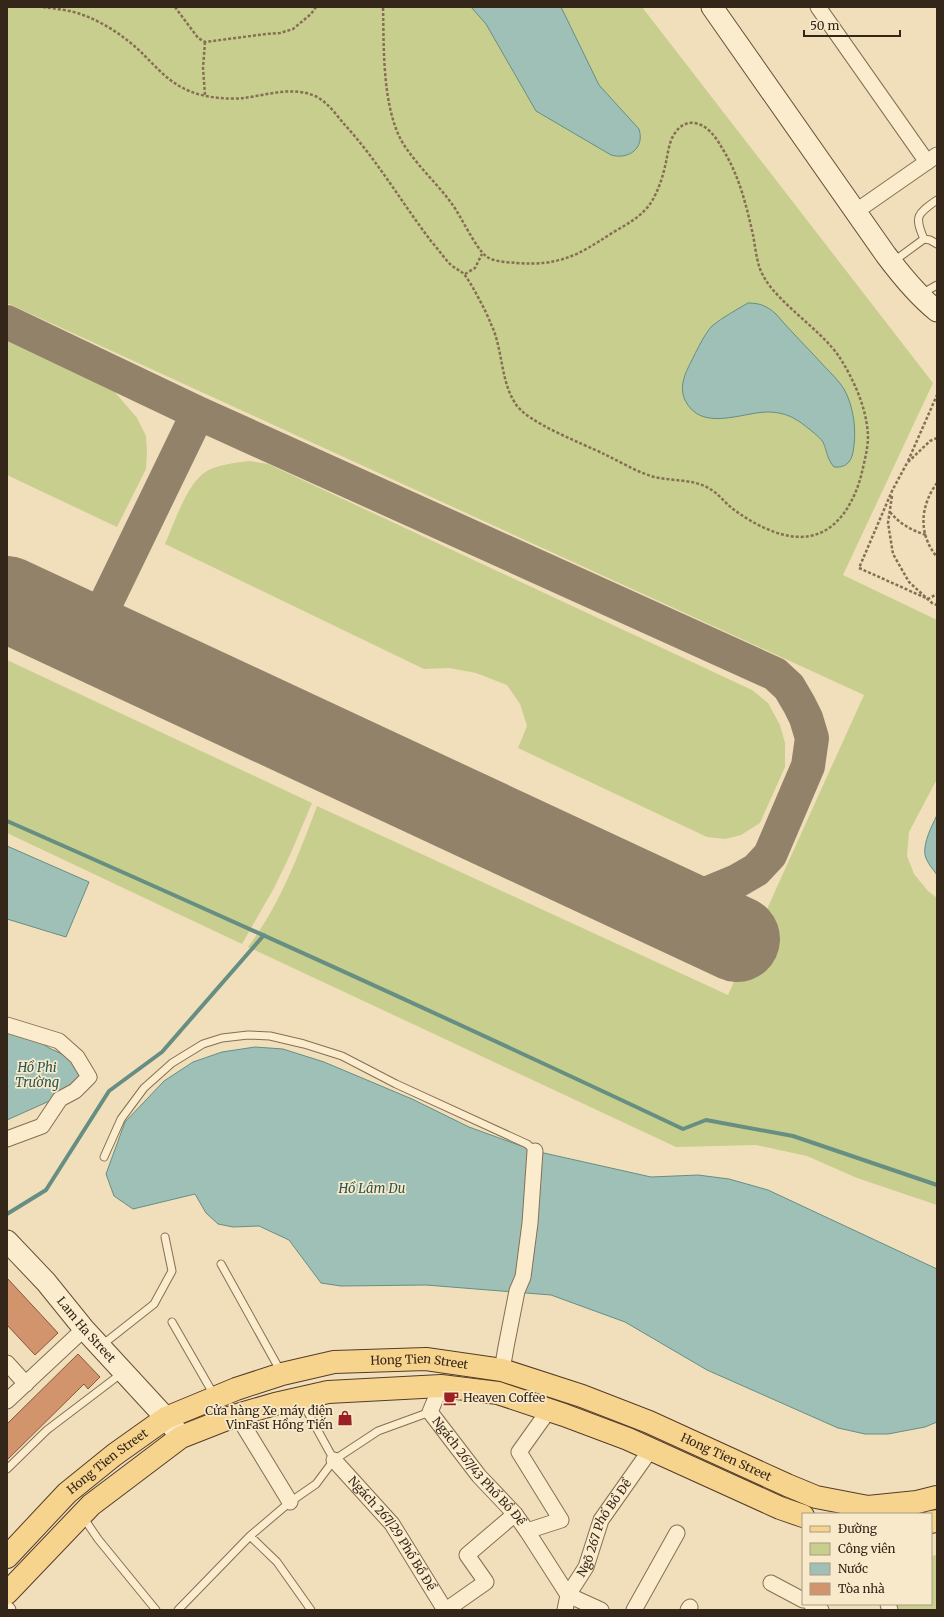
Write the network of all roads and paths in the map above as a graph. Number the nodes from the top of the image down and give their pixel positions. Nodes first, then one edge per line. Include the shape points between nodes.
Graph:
1 (42, 7) edge
2 (175, 7) edge
3 (316, 7) edge
4 (382, 7) edge
5 (712, 7) edge
6 (818, 7) edge
7 (205, 42) junction
8 (205, 95) junction
9 (932, 158) edge
10 (937, 200) edge
11 (855, 212) junction
12 (924, 240) junction
13 (937, 244) edge
14 (482, 254) junction
15 (892, 263) junction
16 (465, 274) junction
17 (928, 290) edge
18 (937, 311) edge
19 (937, 395) edge
20 (937, 438) edge
21 (907, 463) junction
22 (937, 483) edge
23 (892, 491) junction
24 (889, 512) junction
25 (926, 536) junction
26 (937, 556) edge
27 (937, 594) edge
28 (928, 599) junction
29 (937, 605) edge
30 (7, 1025) edge
31 (7, 1139) edge
32 (535, 1151) joint
33 (104, 1156) dead end
34 (164, 1237) dead end
35 (7, 1241) edge
36 (221, 1264) dead end
37 (172, 1322) dead end
38 (84, 1329) junction
39 (100, 1346) junction
40 (7, 1364) edge
41 (502, 1370) junction
42 (123, 1371) junction
43 (282, 1374) junction
44 (26, 1384) junction
45 (441, 1386) junction
46 (216, 1396) junction
47 (300, 1398) junction
48 (7, 1401) edge
49 (549, 1410) junction
50 (430, 1412) junction
51 (237, 1415) junction
52 (166, 1418) junction
53 (180, 1437) junction
54 (651, 1449) junction
55 (334, 1460) junction
56 (7, 1469) edge
57 (937, 1497) edge
58 (290, 1502) junction
59 (515, 1514) junction
60 (82, 1515) junction
61 (802, 1516) edge
62 (527, 1531) junction
63 (677, 1533) dead end
64 (250, 1536) junction
65 (7, 1557) edge
66 (771, 1582) dead end
67 (7, 1593) edge
68 (568, 1595) junction
69 (802, 1599) edge
70 (156, 1610) edge
71 (178, 1610) edge
72 (311, 1610) edge
73 (446, 1610) edge
74 (565, 1610) edge
75 (601, 1610) edge
76 (634, 1610) edge

1 - 8 path via 80,14 99,22 121,36 168,79 194,93
2 - 7 path via 198,38
3 - 7 path via 293,29 280,33
4 - 14 path via 388,98 398,135 404,147 450,201
5 - 11 street
6 - 9 street
7 - 8 path
8 - 16 path via 245,98 265,93 299,92 313,95 326,103 359,140 392,189 449,263
9 - 11 street
10 - 12 lane via 921,212 918,220
11 - 15 street
12 - 13 lane
12 - 15 lane
14 - 16 path via 475,268
14 - 16 path via 493,260 535,264 565,260 591,247 630,223 648,207 658,189 673,135 685,124 699,123 717,140 736,173 747,208 760,272 778,294 827,341 838,355 858,392 868,432 867,449 858,484 842,515 833,526 820,533 810,536 786,536 747,519 706,485 694,485 688,480 650,476 521,411 514,402 503,371 493,328
15 - 17 street
17 - 18 street
19 - 21 path
20 - 21 path via 930,441
21 - 23 path
22 - 25 path via 929,493 924,512
23 - 24 path
23 - 28 path via 858,568
24 - 25 path via 911,530
24 - 28 path via 888,523 893,554 909,582
25 - 26 path
27 - 28 path
28 - 29 path
30 - 31 street via 59,1041 77,1057 89,1077 75,1092 60,1099 42,1126
32 - 33 lane via 516,1138 396,1084 342,1056 270,1036 248,1035 222,1038 203,1044 172,1063 144,1088 121,1119
32 - 41 street via 523,1277 517,1292
34 - 39 lane via 172,1271 154,1304
35 - 38 street, Lam Ha Street via 46,1282
36 - 43 lane
37 - 46 lane
38 - 39 street, Lam Ha Street
38 - 44 street
39 - 42 street, Lam Ha Street
40 - 44 street
41 - 43 main road, Hong Tien Street via 426,1359 334,1362
41 - 57 main road, Hong Tien Street via 582,1396 649,1422 816,1497 868,1507 917,1502
42 - 52 street, Lam Ha Street
42 - 56 lane via 46,1430
43 - 46 main road, Hong Tien Street
44 - 48 street
45 - 47 main road, Hong Tien Street via 328,1392
45 - 49 main road, Hong Tien Street via 498,1393
45 - 50 street
46 - 52 main road, Hong Tien Street
47 - 51 main road, Hong Tien Street
47 - 55 lane
49 - 54 main road, Hong Tien Street
49 - 62 street, Ngách 267/43 Phố Bồ Đề via 519,1452 561,1520
50 - 55 lane via 378,1431
50 - 59 street, Ngách 267/43 Phố Bồ Đề via 479,1476
51 - 53 main road, Hong Tien Street
51 - 58 street
52 - 53 street, Lam Ha Street
52 - 65 main road, Hong Tien Street via 67,1493
53 - 60 main road, Hong Tien Street via 91,1505
54 - 61 main road, Hong Tien Street
54 - 68 street, Ngõ 267 Phố Bồ Đề via 601,1520 586,1567
55 - 58 lane via 316,1484
55 - 73 street, Ngách 267/29 Phố Bồ Đề via 392,1524
58 - 64 lane
59 - 62 street, Ngách 267/43 Phố Bồ Đề
59 - 73 street via 468,1555 486,1582
60 - 67 main road, Hong Tien Street
60 - 70 lane via 98,1539
62 - 68 street, Ngách 267/43 Phố Bồ Đề
63 - 76 street
64 - 71 lane
64 - 72 lane via 277,1562
66 - 69 street
68 - 74 street, Ngõ 267 Phố Bồ Đề
68 - 75 street

